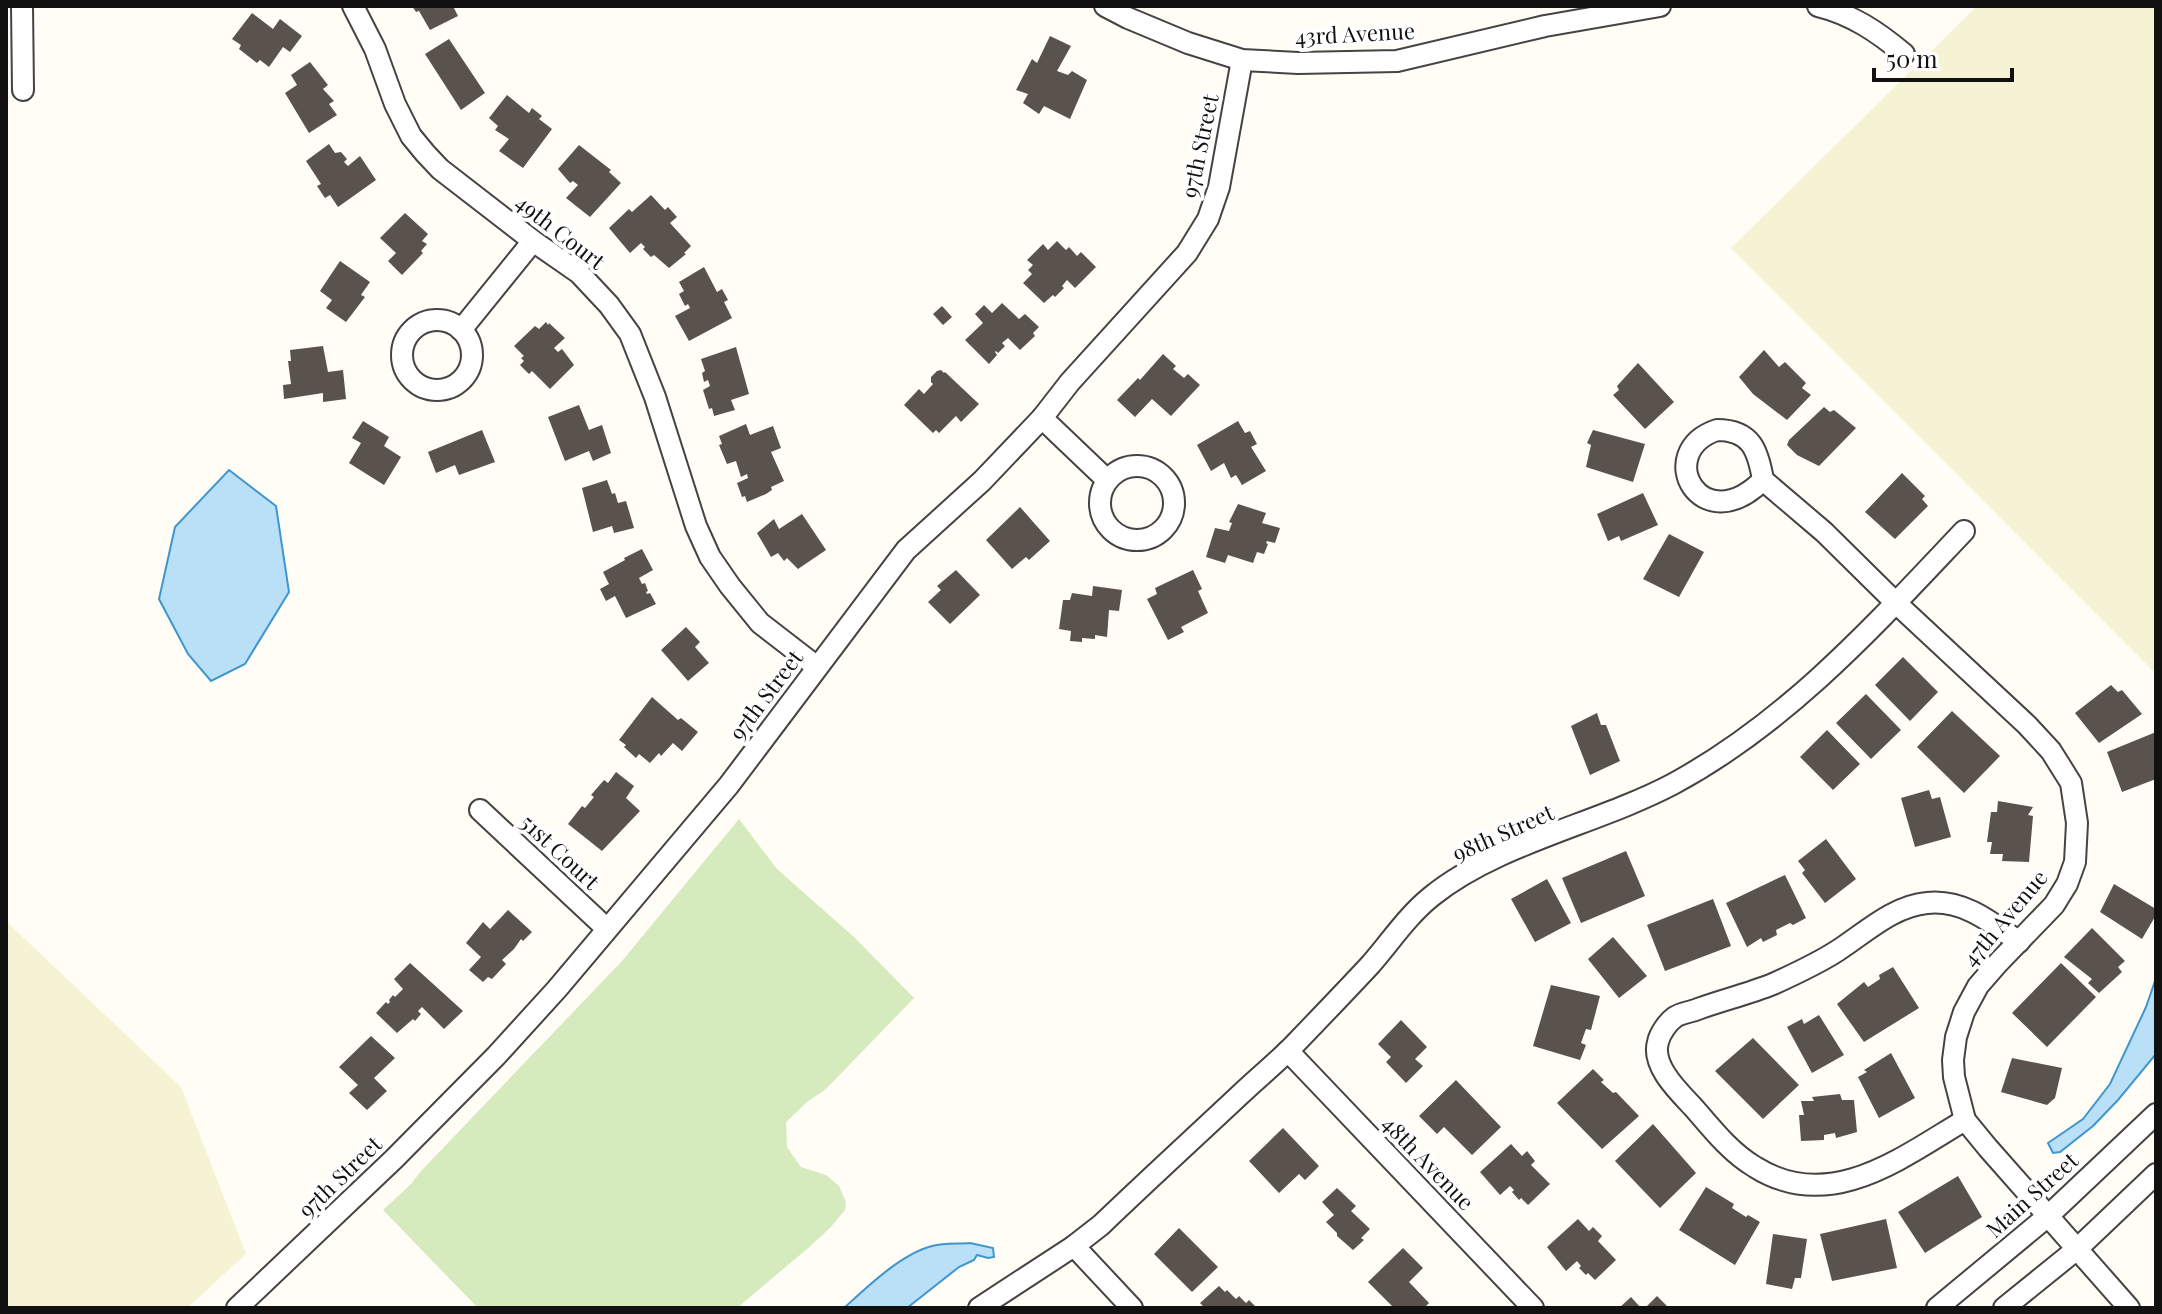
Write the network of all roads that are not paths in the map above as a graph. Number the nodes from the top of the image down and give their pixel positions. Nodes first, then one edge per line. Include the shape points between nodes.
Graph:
1 (22, 6) edge
2 (353, 6) edge
3 (1105, 6) edge
4 (1660, 6) edge
5 (1818, 6) edge
6 (1608, 11) edge
7 (1904, 54) dead end
8 (1242, 60) junction
9 (23, 90) dead end
10 (533, 241) junction
11 (461, 330) dead end
12 (1042, 418) junction
13 (1107, 480) dead end
14 (1763, 480) dead end
15 (1964, 531) dead end
16 (1896, 603) junction
17 (817, 667) junction
18 (480, 810) dead end
19 (606, 928) junction
20 (2019, 942) junction
21 (1288, 1051) junction
22 (2156, 1114) edge
23 (1965, 1120) junction
24 (2156, 1174) edge
25 (2048, 1216) junction
26 (1074, 1246) junction
27 (2077, 1249) junction
28 (237, 1308) edge
29 (979, 1308) edge
30 (1132, 1308) edge
31 (1533, 1308) edge
32 (1937, 1308) edge
33 (2004, 1308) edge
34 (2129, 1308) edge

1 - 9 street
2 - 10 street, 49th Court via 411,136 440,169
3 - 8 street, 43rd Avenue
4 - 6 street, 43rd Avenue
5 - 7 street via 1878,32
6 - 8 street, 43rd Avenue via 1397,61
8 - 12 street, 97th Street via 1219,187 1208,219 1187,253
10 - 11 street
10 - 17 street, 49th Court via 579,273 630,334 710,557 760,623
12 - 13 street
12 - 17 street, 97th Street via 906,550
14 - 16 street, 47th Avenue
15 - 16 street, 98th Street
16 - 20 street, 47th Avenue via 2027,725 2071,783 2075,862 2054,905
16 - 21 street, 98th Street via 1793,702 1714,761 1623,808 1472,869 1431,897
17 - 19 street, 97th Street via 729,785
18 - 19 street, 51st Court
19 - 28 street, 97th Street via 496,1056
20 - 23 street, 47th Avenue via 1978,986 1956,1037 1954,1077
20 - 23 street via 1964,907 1943,902 1903,908 1801,971 1675,1017 1658,1041 1661,1066 1706,1122 1752,1166 1788,1181 1838,1185 1867,1175
21 - 26 street, 98th Street
21 - 31 street, 48th Avenue
22 - 25 street, Main Street
23 - 25 street, 47th Avenue
24 - 27 street
25 - 27 street, 47th Avenue
25 - 32 street, Main Street
26 - 29 street, 98th Street
26 - 30 street
27 - 33 street
27 - 34 street, 47th Avenue

